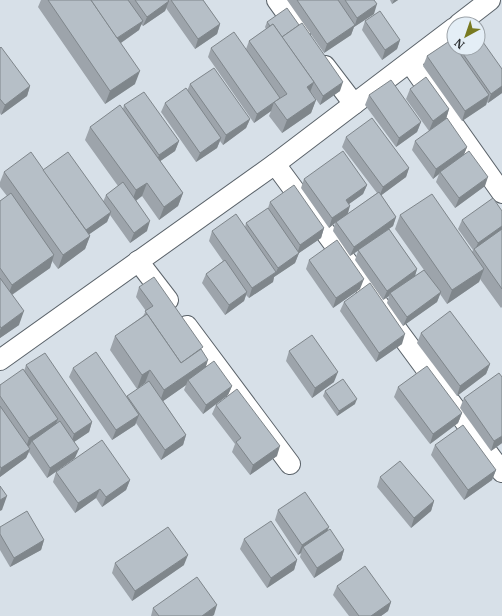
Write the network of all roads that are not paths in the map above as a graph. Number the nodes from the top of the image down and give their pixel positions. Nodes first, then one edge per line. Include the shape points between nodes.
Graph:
1 (277, 0) edge
2 (490, 0) edge
3 (469, 16) edge
4 (446, 34) edge
5 (410, 63) junction
6 (354, 104) junction
7 (276, 164) junction
8 (502, 192) edge
9 (138, 261) junction
10 (0, 360) edge
11 (290, 464) dead end
12 (502, 472) edge

1 - 6 street
2 - 3 street
4 - 5 street
5 - 6 street
5 - 8 street
6 - 7 street
7 - 9 street
7 - 12 street
9 - 10 street
9 - 11 street

